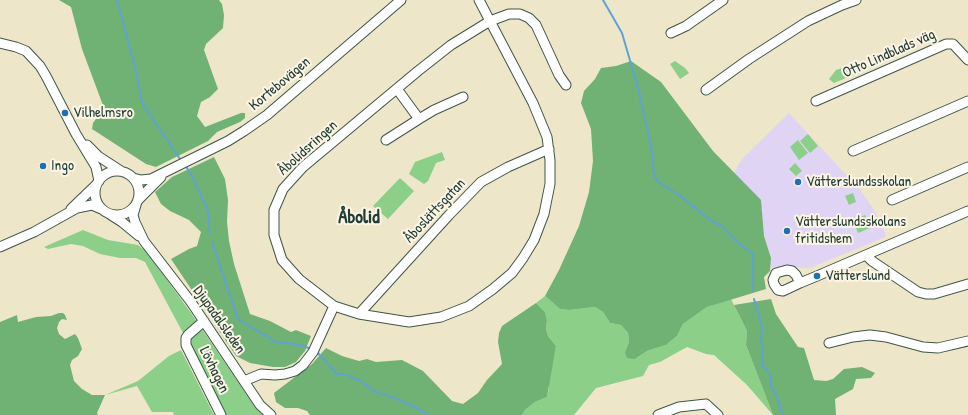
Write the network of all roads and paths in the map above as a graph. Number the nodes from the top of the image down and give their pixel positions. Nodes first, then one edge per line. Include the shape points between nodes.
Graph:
1 (401, 0) edge
2 (479, 0) edge
3 (723, 0) edge
4 (856, 0) edge
5 (841, 2) edge
6 (490, 22) junction
7 (671, 33) dead end
8 (0, 43) edge
9 (968, 60) edge
10 (566, 85) dead end
11 (397, 89) junction
12 (706, 90) dead end
13 (463, 97) dead end
14 (816, 101) dead end
15 (968, 102) edge
16 (419, 119) junction
17 (76, 134) junction
18 (386, 140) dead end
19 (549, 149) junction
20 (853, 152) dead end
21 (968, 168) edge
22 (121, 172) junction
23 (165, 172) junction
24 (133, 178) junction
25 (98, 182) junction
26 (892, 200) dead end
27 (137, 203) junction
28 (105, 211) junction
29 (968, 211) edge
30 (68, 213) junction
31 (144, 240) junction
32 (0, 247) edge
33 (866, 255) junction
34 (800, 283) dead end
35 (968, 284) edge
36 (334, 306) junction
37 (359, 314) junction
38 (204, 321) junction
39 (968, 341) edge
40 (829, 343) dead end
41 (244, 381) junction
42 (221, 415) edge
43 (271, 415) edge
44 (658, 415) edge
45 (718, 415) edge

1 - 23 street, Kortebovägen via 267,115 228,141
2 - 6 street, Åbolidsringen
3 - 7 street via 686,26
4 - 5 street
5 - 12 street via 796,28
6 - 10 street, Åbolidsringen via 509,14 520,14 529,18 536,25
6 - 11 street, Åbolidsringen via 451,45
6 - 19 street, Åbolidsringen via 533,103 547,136
8 - 17 street via 21,48 35,60
9 - 14 street, Otto Lindblads väg via 953,44 946,44
11 - 16 street
11 - 36 street, Åbolidsringen via 303,167 283,189 274,210 274,235 282,260 299,279
13 - 16 street
15 - 20 street
16 - 18 street
17 - 22 street via 98,156
17 - 25 street via 96,166
19 - 37 street, Åboslättsgatan via 481,182
19 - 37 street, Åbolidsringen via 550,184 544,214 534,240 512,273 493,290 469,306 441,317 409,322
21 - 26 street
22 - 24 street
22 - 25 street via 113,171 106,174
23 - 24 street, Kortebovägen via 146,180
23 - 27 street, Kortebovägen
24 - 27 street via 139,189
25 - 28 street via 95,198
25 - 30 street
27 - 28 street via 125,214 115,215
27 - 31 street, Djupadalsleden via 133,215 134,222
28 - 30 street via 92,205
28 - 31 street, Djupadalsleden
29 - 33 street
30 - 32 street
31 - 38 street, Djupadalsleden
33 - 34 street
33 - 35 street via 918,292 934,294
36 - 37 street, Åbolidsringen
36 - 41 street via 314,349 303,365 285,374 260,374
38 - 41 street, Djupadalsleden
38 - 42 street, Lövhagen via 191,331 186,338 186,345
39 - 40 street via 938,348 870,335
41 - 43 street, Djupadalsleden via 260,405
44 - 45 street via 679,407 706,404

